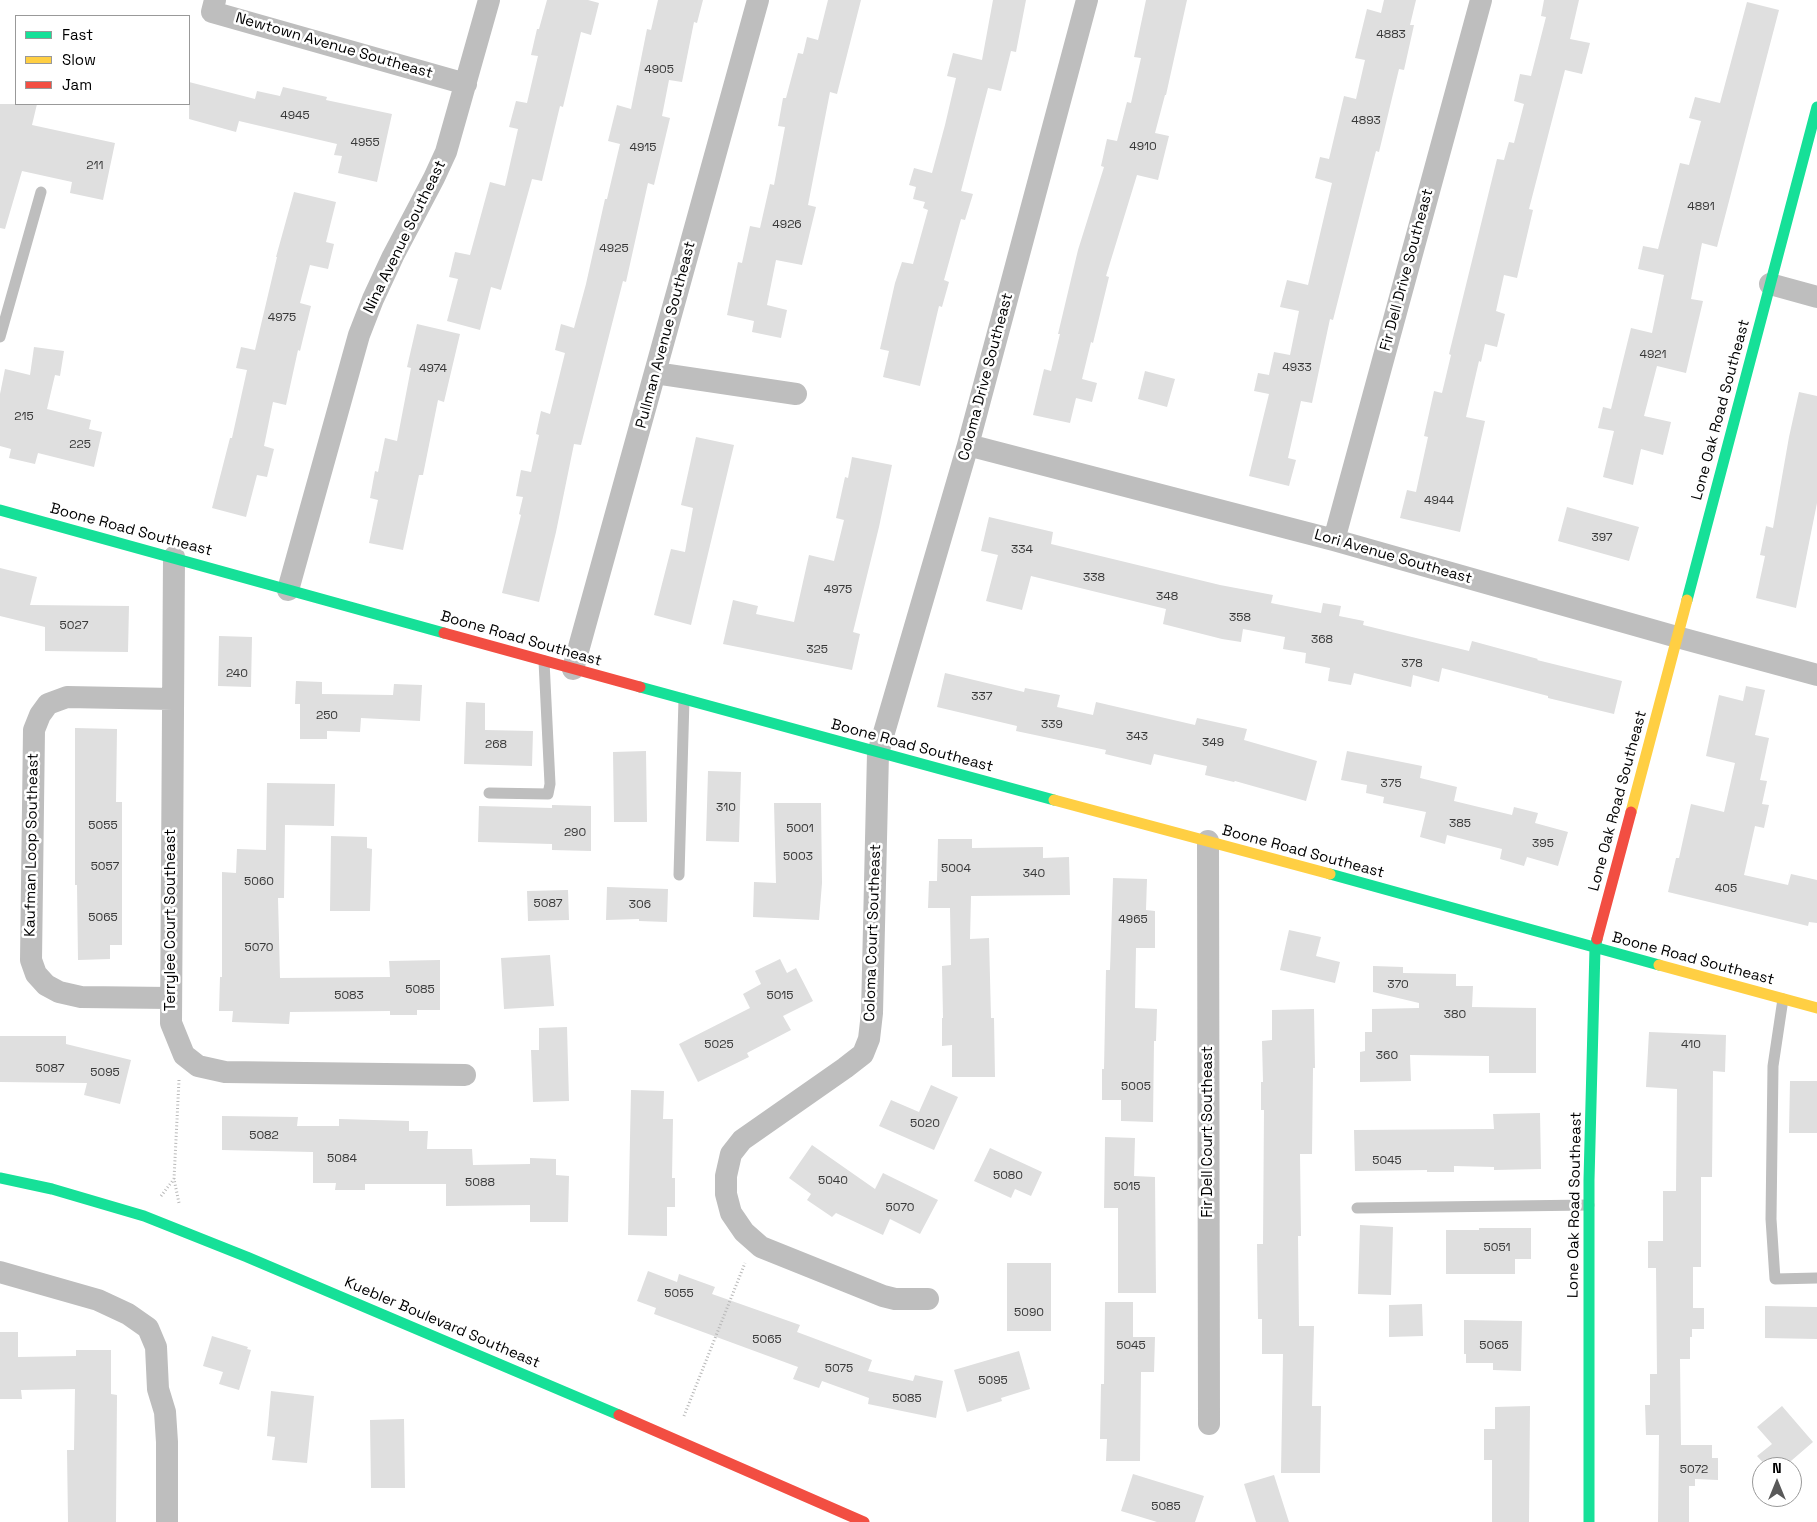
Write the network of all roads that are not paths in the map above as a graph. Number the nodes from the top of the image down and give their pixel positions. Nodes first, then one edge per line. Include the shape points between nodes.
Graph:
1 (215, 0) edge
2 (489, 0) edge
3 (758, 0) edge
4 (1087, 0) edge
5 (1481, 0) edge
6 (466, 84) junction
7 (1817, 107) edge
8 (41, 192) dead end
9 (1770, 284) junction
10 (1817, 298) edge
11 (0, 337) edge
12 (655, 373) junction
13 (796, 394) dead end
14 (968, 445) junction
15 (0, 510) edge
16 (1334, 540) junction
17 (174, 556) junction
18 (288, 590) junction
19 (1677, 637) junction
20 (544, 661) junction
21 (574, 669) junction
22 (1817, 675) edge
23 (173, 699) junction
24 (684, 699) junction
25 (878, 753) junction
26 (489, 793) dead end
27 (1208, 841) junction
28 (679, 875) dead end
29 (1595, 948) junction
30 (170, 998) junction
31 (1782, 999) junction
32 (1817, 1008) edge
33 (465, 1075) dead end
34 (0, 1178) edge
35 (1589, 1205) junction
36 (1356, 1208) dead end
37 (0, 1272) edge
38 (1817, 1278) edge
39 (928, 1298) dead end
40 (1209, 1424) dead end
41 (167, 1522) edge
42 (864, 1522) edge
43 (1589, 1522) edge

1 - 6 street, Newtown Avenue Southeast via 212,12
2 - 6 street, Nina Avenue Southeast
3 - 12 street, Pullman Avenue Southeast
4 - 14 street, Coloma Drive Southeast
5 - 16 street, Fir Dell Drive Southeast
6 - 18 street, Nina Avenue Southeast via 446,152 393,256 359,336
7 - 9 street, Lone Oak Road Southeast
8 - 11 lane
9 - 10 street
9 - 19 street, Lone Oak Road Southeast
12 - 13 street
12 - 21 street, Pullman Avenue Southeast
14 - 16 street, Lori Avenue Southeast
14 - 25 street, Coloma Drive Southeast
15 - 17 street, Boone Road Southeast
16 - 19 street, Lori Avenue Southeast
17 - 18 street, Boone Road Southeast
17 - 23 street, Terrylee Court Southeast
18 - 20 street, Boone Road Southeast
19 - 22 street, Lori Avenue Southeast
19 - 29 street, Lone Oak Road Southeast
20 - 21 street, Boone Road Southeast
20 - 26 lane via 548,794
21 - 24 street, Boone Road Southeast
23 - 30 street, Terrylee Court Southeast
23 - 30 street, Kaufman Loop Southeast via 67,697 48,704 40,715 34,730 30,960 36,974 59,992 80,997
24 - 25 street, Boone Road Southeast
24 - 28 lane
25 - 27 street, Boone Road Southeast
25 - 39 street, Coloma Court Southeast via 869,1039 862,1054 845,1068 742,1140 731,1154 726,1194 731,1214 761,1247 883,1296
27 - 29 street, Boone Road Southeast
27 - 40 street, Fir Dell Court Southeast
29 - 31 street, Boone Road Southeast
29 - 35 street, Lone Oak Road Southeast
30 - 33 street, Terrylee Court Southeast via 170,1023 184,1055 198,1066 225,1072
31 - 32 street, Boone Road Southeast
31 - 38 lane via 1773,1066 1771,1219 1775,1279
34 - 42 street, Kuebler Boulevard Southeast via 52,1189 144,1216 247,1257
35 - 36 lane
35 - 43 street, Lone Oak Road Southeast
37 - 41 street via 98,1300 148,1328 156,1347 158,1389 165,1412

